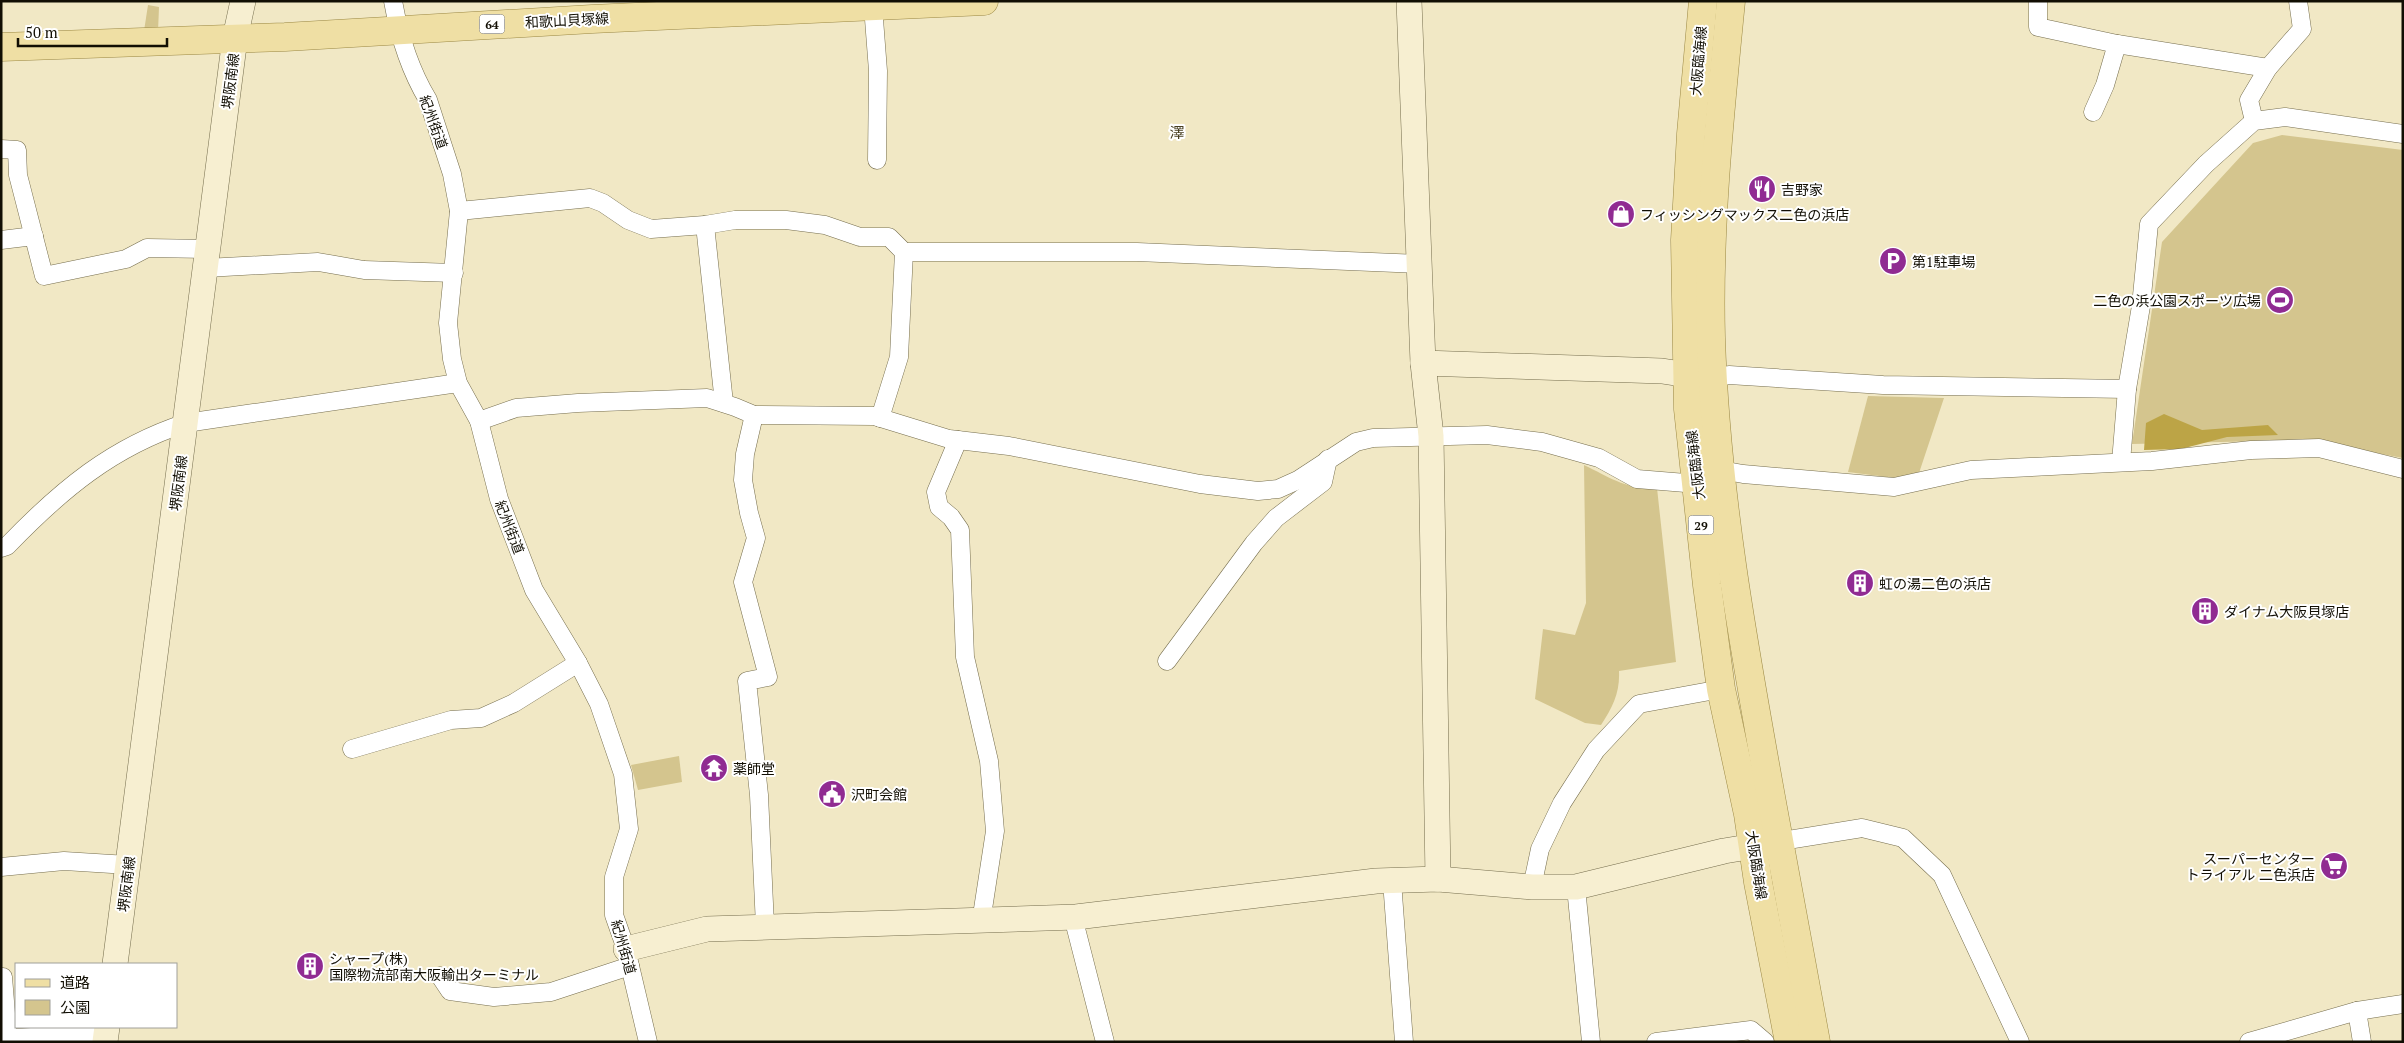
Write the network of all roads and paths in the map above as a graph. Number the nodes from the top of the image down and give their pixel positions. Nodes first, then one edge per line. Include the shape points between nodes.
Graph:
1 (243, 1) edge
2 (392, 1) edge
3 (984, 1) edge
4 (1409, 1) edge
5 (1704, 1) edge
6 (1731, 1) edge
7 (2038, 1) edge
8 (2298, 1) edge
9 (873, 6) junction
10 (397, 29) junction
11 (235, 38) junction
12 (2117, 44) junction
13 (1, 47) edge
14 (2268, 68) junction
15 (2093, 112) dead end
16 (2254, 121) junction
17 (2403, 134) edge
18 (1, 150) edge
19 (877, 160) dead end
20 (459, 211) junction
21 (705, 225) junction
22 (34, 236) junction
23 (1, 240) edge
24 (904, 252) junction
25 (207, 258) junction
26 (1420, 264) junction
27 (454, 273) junction
28 (1423, 363) junction
29 (1688, 375) junction
30 (1715, 378) junction
31 (458, 383) junction
32 (2127, 389) junction
33 (724, 403) junction
34 (754, 415) junction
35 (880, 418) junction
36 (479, 421) junction
37 (186, 423) junction
38 (1431, 436) junction
39 (958, 440) junction
40 (1328, 459) junction
41 (2121, 462) junction
42 (2403, 468) edge
43 (1721, 470) junction
44 (1698, 484) junction
45 (1, 548) edge
46 (1167, 661) dead end
47 (578, 663) junction
48 (1721, 689) junction
49 (352, 749) dead end
50 (1766, 844) junction
51 (128, 865) junction
52 (1, 867) edge
53 (1438, 879) junction
54 (1392, 880) junction
55 (1532, 887) junction
56 (1576, 887) junction
57 (1073, 917) junction
58 (981, 922) junction
59 (766, 926) junction
60 (628, 957) junction
61 (115, 963) edge
62 (440, 976) dead end
63 (3, 977) dead end
64 (2403, 1004) edge
65 (2356, 1011) junction
66 (106, 1033) edge
67 (2283, 1037) edge
68 (5, 1038) edge
69 (648, 1042) edge
70 (1105, 1042) edge
71 (1404, 1042) edge
72 (1590, 1042) edge
73 (1656, 1042) edge
74 (1765, 1042) edge
75 (1789, 1042) edge
76 (1816, 1042) edge
77 (2020, 1042) edge
78 (2249, 1042) edge
79 (2362, 1042) edge

1 - 11 street, 堺阪南線
2 - 10 street, 紀州街道
3 - 9 main road, 和歌山貝塚線 / 64
4 - 26 street
5 - 29 main road, 大阪臨海線 / 29 via 1685,240
6 - 30 main road, 大阪臨海線 / 29 via 1712,242 1711,340
7 - 12 street via 2038,27
8 - 14 street via 2302,29
9 - 10 main road, 和歌山貝塚線 / 64
9 - 19 street via 878,71
10 - 11 main road, 和歌山貝塚線 / 64
10 - 20 street, 紀州街道 via 428,100 452,174
11 - 13 main road, 和歌山貝塚線 / 64
11 - 25 street, 堺阪南線
12 - 14 street
12 - 15 street
14 - 16 street via 2250,100
16 - 17 street via 2285,117
16 - 32 street via 2206,164 2149,224 2142,306
18 - 22 street via 17,150 18,175
20 - 21 street via 590,198 651,229
20 - 27 street, 紀州街道
21 - 24 street via 735,220 804,222 825,225 860,237 889,237
21 - 33 street
22 - 23 street
22 - 25 street via 44,276 126,260 148,248
24 - 26 street via 1137,252
24 - 35 street via 898,357
25 - 27 street via 318,262 364,270
25 - 37 street, 堺阪南線
26 - 28 street
27 - 31 street, 紀州街道 via 448,323
28 - 29 street via 1662,371
28 - 38 street
29 - 30 street
29 - 44 main road, 大阪臨海線 / 29 via 1688,409
30 - 32 street via 1729,375 1883,385
30 - 43 main road, 大阪臨海線 / 29
31 - 36 street, 紀州街道
31 - 37 street
32 - 41 street
33 - 34 street
33 - 36 street via 707,398 578,403 516,408
34 - 35 street
34 - 59 street via 743,480 756,538 743,582 768,677 747,681 759,795
35 - 39 street
36 - 47 street, 紀州街道 via 499,499 534,590
37 - 45 street via 154,434 64,489 7,546
37 - 51 street, 堺阪南線
38 - 40 street via 1373,438 1356,442
38 - 44 street via 1487,435 1542,442 1599,458 1637,479
38 - 53 street
39 - 40 street via 1009,446 1200,484 1258,491 1278,489 1298,480
39 - 58 street via 936,492 939,508 960,530 965,657 989,761 996,831
40 - 46 street via 1322,482 1271,524
41 - 42 street via 2251,450 2319,448
41 - 43 street via 1971,470 1894,487
43 - 50 main road, 大阪臨海線 / 29
44 - 48 main road, 大阪臨海線 / 29
47 - 49 street via 514,703 481,718 451,720
47 - 60 street, 紀州街道 via 599,704 623,774 629,829 614,877 614,915
48 - 50 main road, 大阪臨海線 / 29
48 - 55 street via 1639,704 1596,750 1562,803 1540,849
50 - 56 street
50 - 75 main road, 大阪臨海線 / 29 via 1758,882
50 - 76 main road, 大阪臨海線 / 29
50 - 77 street via 1862,828 1903,838 1942,875
51 - 52 street via 64,861
51 - 61 street, 堺阪南線
53 - 54 street
53 - 55 street
54 - 57 street
54 - 71 street
55 - 56 street
56 - 72 street
57 - 58 street
57 - 70 street
58 - 59 street
59 - 60 street via 706,929
60 - 62 street via 551,992 494,997 450,991
60 - 69 street, 紀州街道
63 - 68 street
64 - 65 street
65 - 67 street
65 - 79 street
66 - 68 street
67 - 78 street
73 - 74 street via 1751,1030

